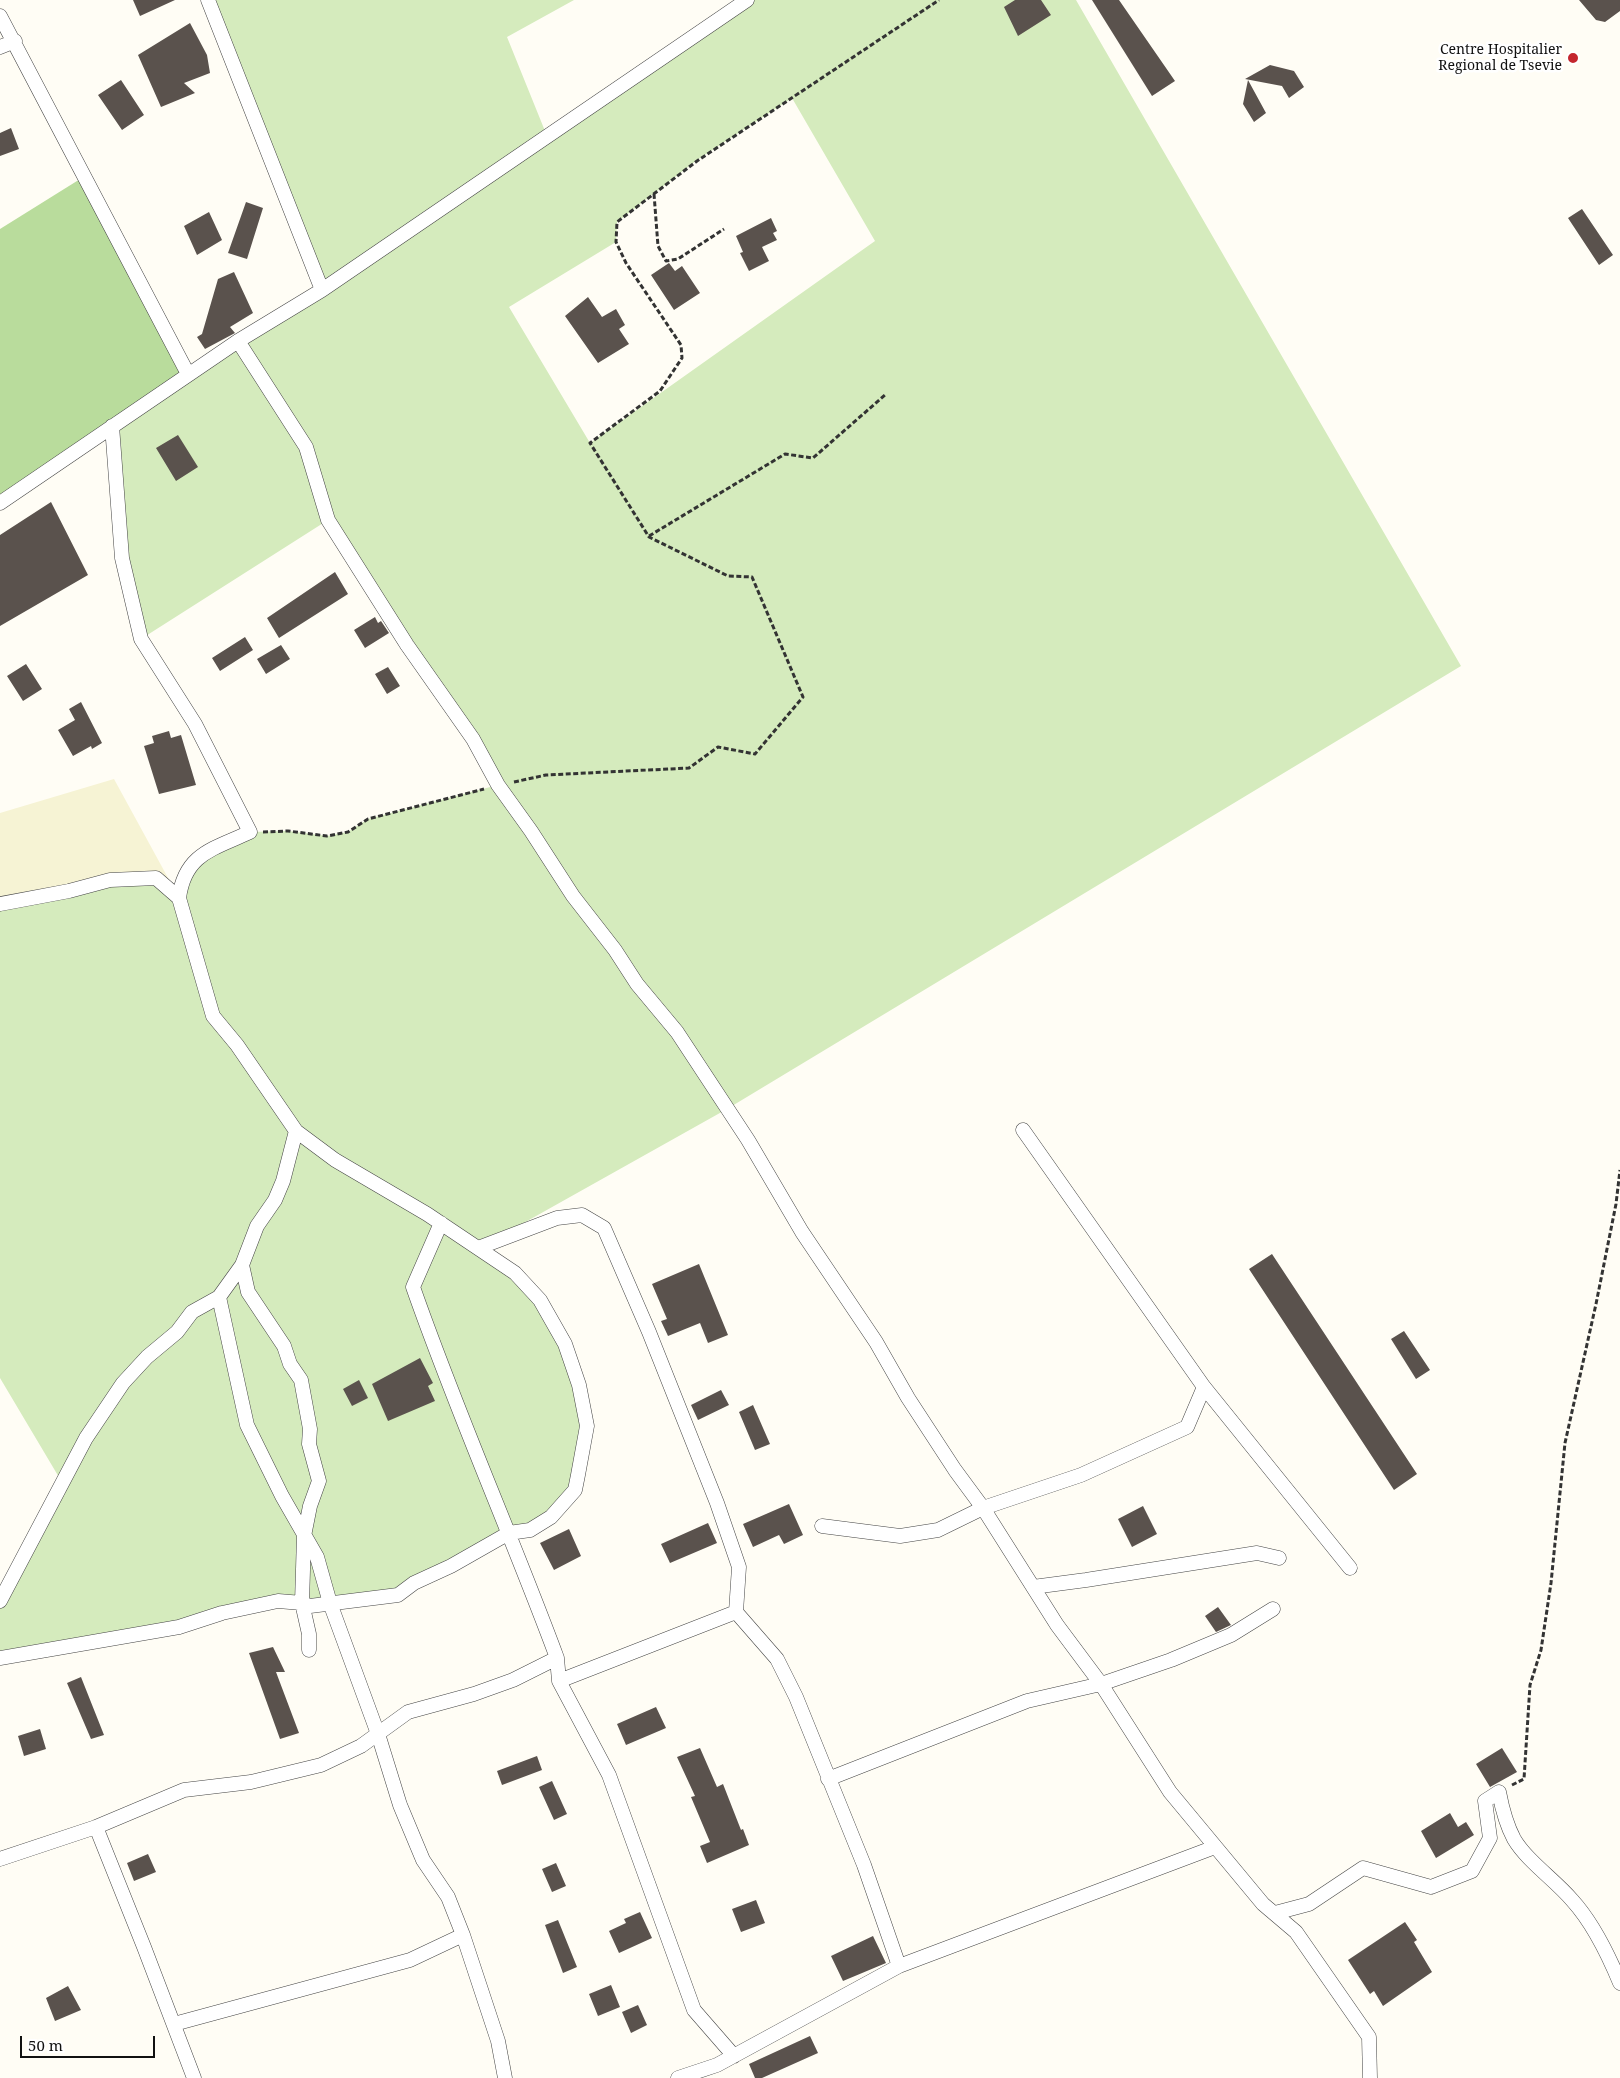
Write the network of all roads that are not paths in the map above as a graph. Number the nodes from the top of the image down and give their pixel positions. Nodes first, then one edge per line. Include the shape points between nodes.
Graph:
1 (208, 0) edge
2 (747, 0) edge
3 (0, 16) edge
4 (15, 42) junction
5 (0, 47) edge
6 (322, 290) junction
7 (238, 341) junction
8 (188, 374) junction
9 (112, 426) junction
10 (0, 503) edge
11 (179, 898) junction
12 (0, 904) edge
13 (1022, 1130) dead end
14 (296, 1131) junction
15 (441, 1223) junction
16 (478, 1248) junction
17 (242, 1265) junction
18 (219, 1296) junction
19 (1204, 1387) junction
20 (982, 1508) junction
21 (822, 1526) dead end
22 (509, 1532) junction
23 (304, 1536) junction
24 (1279, 1558) dead end
25 (1350, 1568) dead end
26 (1032, 1587) junction
27 (0, 1601) edge
28 (302, 1603) junction
29 (330, 1604) junction
30 (1273, 1609) dead end
31 (736, 1612) junction
32 (309, 1650) dead end
33 (0, 1658) edge
34 (557, 1658) junction
35 (559, 1681) junction
36 (1101, 1684) junction
37 (378, 1734) junction
38 (828, 1779) junction
39 (96, 1827) junction
40 (1215, 1847) junction
41 (0, 1859) edge
42 (1275, 1914) junction
43 (463, 1935) junction
44 (899, 1966) junction
45 (1620, 1983) edge
46 (174, 2024) junction
47 (734, 2056) junction
48 (194, 2078) edge
49 (505, 2078) edge
50 (678, 2078) edge
51 (1370, 2078) edge

1 - 6 street
2 - 6 street
3 - 4 street
4 - 5 street
4 - 8 street
6 - 7 street
7 - 8 street
7 - 20 street via 306,448 328,520 407,645 473,739 498,786 573,896 637,984 677,1032 748,1140 802,1232 876,1342 908,1398
8 - 9 street
9 - 10 street
9 - 11 street via 122,558 141,639 195,724 250,832 193,862 181,880
11 - 12 street via 156,878 110,880 69,892
11 - 14 street via 213,1016
13 - 19 street
14 - 15 street via 335,1160
14 - 17 street via 283,1181 275,1200 257,1226
15 - 16 street
15 - 22 street via 413,1287
16 - 22 street via 515,1273 540,1300 565,1344 579,1385 587,1426 575,1490 551,1517 530,1530
16 - 31 street via 557,1218 582,1215 604,1228 652,1341 736,1558 739,1567
17 - 18 street
17 - 23 street via 248,1292 284,1346 290,1364 301,1380 310,1429 309,1444 319,1482
18 - 23 street via 247,1426
18 - 27 street via 192,1312 177,1332 123,1383 86,1438
19 - 20 street via 1187,1427 1081,1474
19 - 25 street
20 - 21 street via 938,1530 900,1536
20 - 26 street
22 - 29 street via 451,1566 414,1583 398,1595
22 - 34 street
23 - 28 street
23 - 29 street via 316,1557
24 - 26 street via 1257,1553
26 - 36 street
28 - 29 street via 310,1606
28 - 32 street
28 - 33 street via 278,1601 222,1613 179,1627
29 - 37 street
30 - 36 street via 1231,1635
31 - 35 street
31 - 38 street via 777,1659 796,1697
34 - 35 street
34 - 37 street via 513,1680 408,1712
35 - 47 street via 609,1775 694,2010
36 - 38 street via 1027,1701
36 - 40 street via 1170,1792
37 - 39 street via 321,1765 251,1782 184,1790
37 - 43 street via 400,1805 423,1860 448,1897
38 - 44 street via 864,1865
39 - 41 street
39 - 46 street
40 - 42 street
40 - 44 street
42 - 45 street via 1309,1904 1363,1868 1431,1887 1472,1870 1490,1838 1485,1801 1499,1792 1504,1816 1515,1840 1574,1901
42 - 51 street via 1296,1932 1369,2037
43 - 46 street via 410,1960
43 - 49 street via 498,2040
44 - 47 street
46 - 48 street
47 - 50 street

